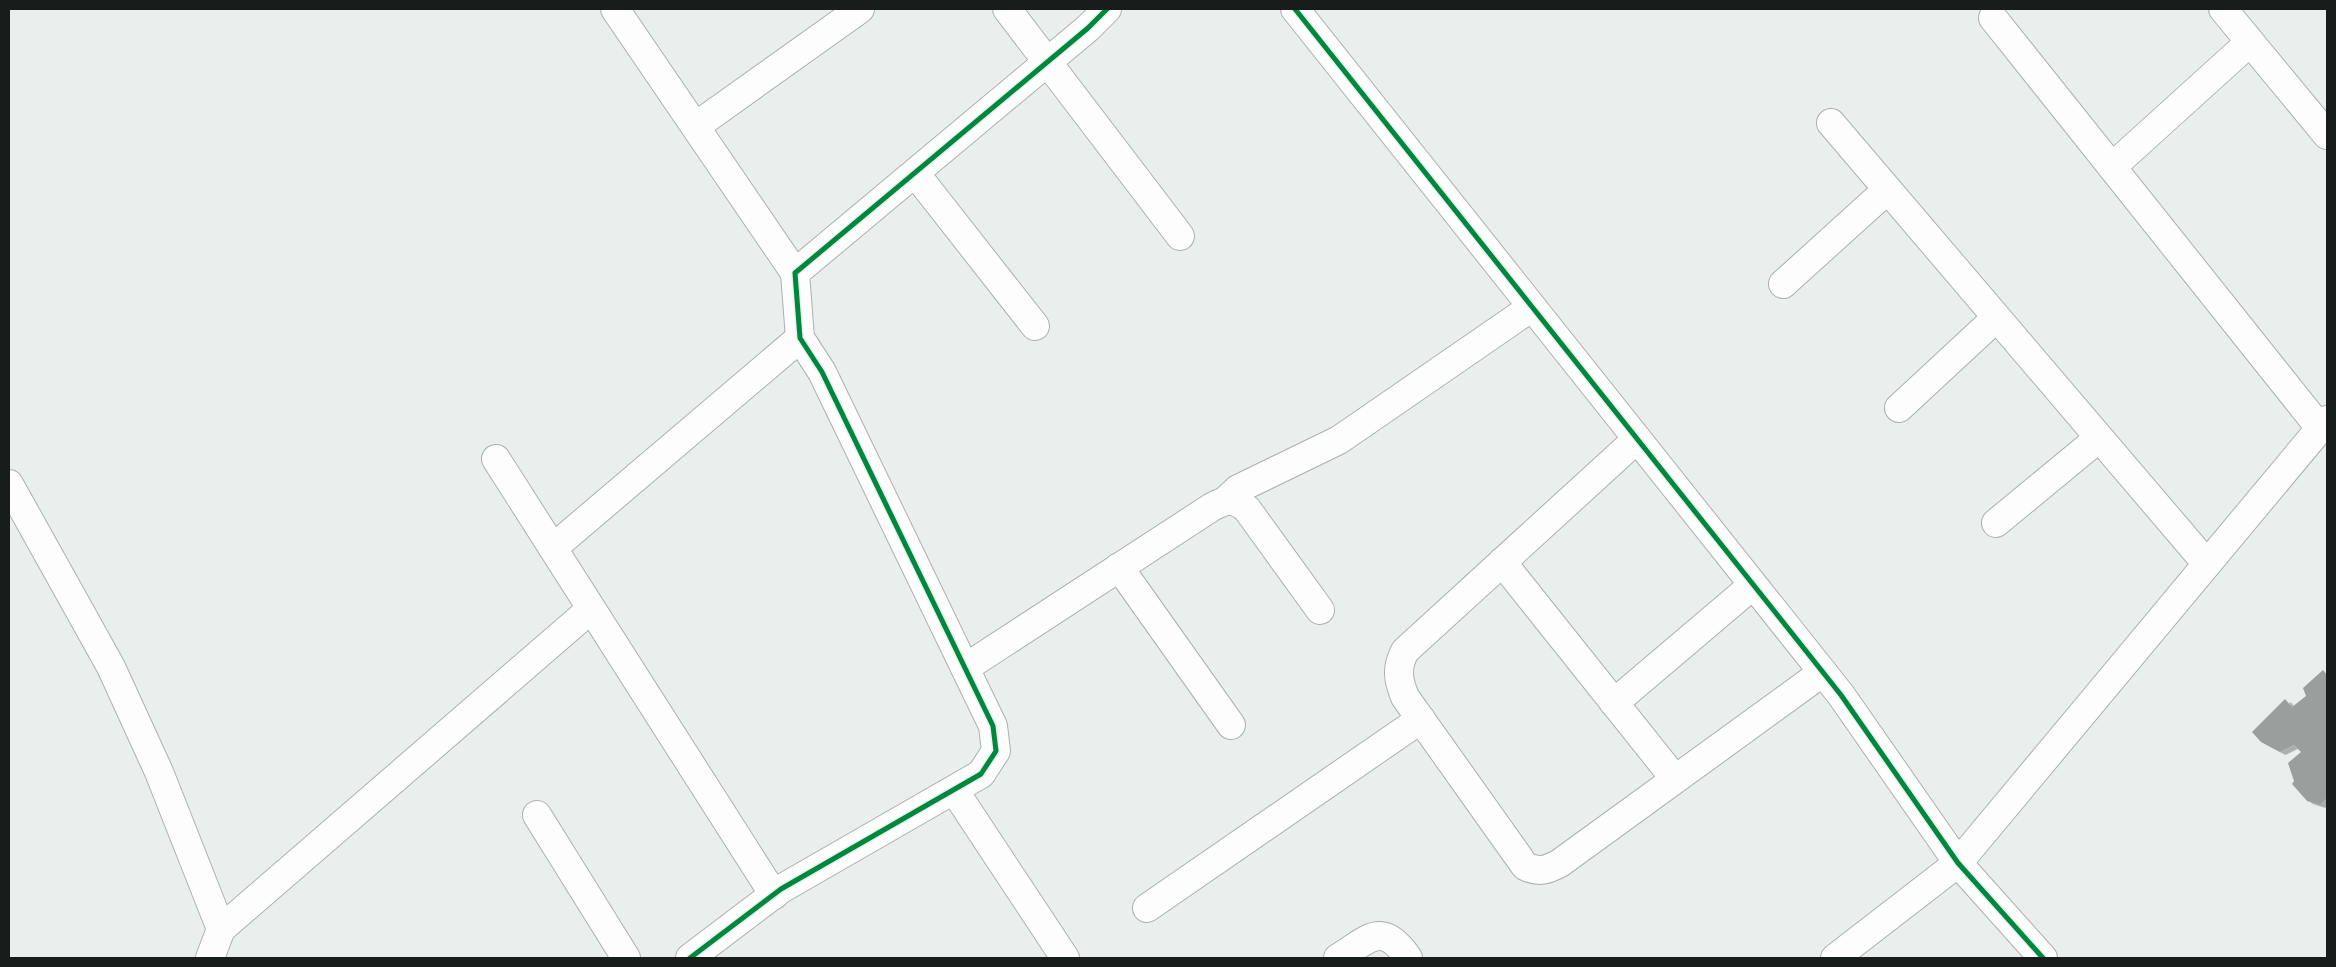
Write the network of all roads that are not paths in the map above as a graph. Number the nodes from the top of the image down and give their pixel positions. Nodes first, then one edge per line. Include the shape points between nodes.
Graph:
1 (615, 9) edge
2 (860, 9) edge
3 (1007, 9) edge
4 (1107, 9) edge
5 (1295, 9) edge
6 (2223, 9) edge
7 (1993, 18) dead end
8 (2250, 42) junction
9 (1048, 61) junction
10 (1831, 123) dead end
11 (696, 126) junction
12 (2327, 135) edge
13 (2112, 167) junction
14 (915, 173) junction
15 (1887, 190) junction
16 (1180, 236) dead end
17 (795, 273) junction
18 (1783, 284) dead end
19 (1532, 307) junction
20 (1996, 318) junction
21 (1035, 326) dead end
22 (800, 338) junction
23 (1899, 408) dead end
24 (2324, 424) edge
25 (2099, 438) junction
26 (1637, 439) junction
27 (496, 459) dead end
28 (9, 484) edge
29 (1225, 500) junction
30 (1996, 523) dead end
31 (552, 548) junction
32 (1502, 562) junction
33 (2207, 564) junction
34 (1119, 567) junction
35 (1754, 585) junction
36 (591, 609) junction
37 (1320, 610) dead end
38 (965, 668) junction
39 (1823, 672) junction
40 (1614, 703) junction
41 (1421, 719) junction
42 (1231, 725) dead end
43 (1675, 779) junction
44 (954, 790) junction
45 (537, 815) dead end
46 (1958, 863) junction
47 (774, 895) junction
48 (1147, 908) dead end
49 (220, 929) junction
50 (210, 958) edge
51 (626, 958) edge
52 (690, 958) edge
53 (1065, 958) edge
54 (1338, 958) edge
55 (1408, 958) edge
56 (1835, 958) edge
57 (2043, 958) edge

1 - 11 street
2 - 11 street
3 - 9 street
4 - 9 street
5 - 19 street
6 - 8 street
7 - 13 street
8 - 12 street
8 - 13 street
9 - 14 street
9 - 16 street
10 - 15 street
11 - 17 street
13 - 24 street
14 - 17 street
14 - 21 street
15 - 18 street
15 - 20 street
17 - 22 street
19 - 26 street
19 - 29 street via 1340,440 1238,489
20 - 23 street
20 - 25 street
22 - 31 street
22 - 38 street via 822,372
24 - 33 street
25 - 30 street
25 - 33 street
26 - 32 street
26 - 35 street
27 - 31 street
28 - 49 street via 111,667 158,772
29 - 34 street
29 - 37 street via 1236,501 1247,509
31 - 36 street
32 - 40 street
32 - 41 street via 1405,651 1398,665 1399,682 1405,697
33 - 46 street
34 - 38 street
34 - 42 street
35 - 39 street
35 - 40 street
36 - 47 street
36 - 49 street
38 - 44 street via 993,726 996,751 981,774
39 - 43 street
39 - 46 street
40 - 43 street
41 - 43 street via 1525,866 1536,871 1560,863
41 - 48 street
44 - 47 street
44 - 53 street
45 - 51 street
46 - 56 street
46 - 57 street
47 - 52 street
49 - 50 street
54 - 55 street via 1373,937 1383,935 1393,940

